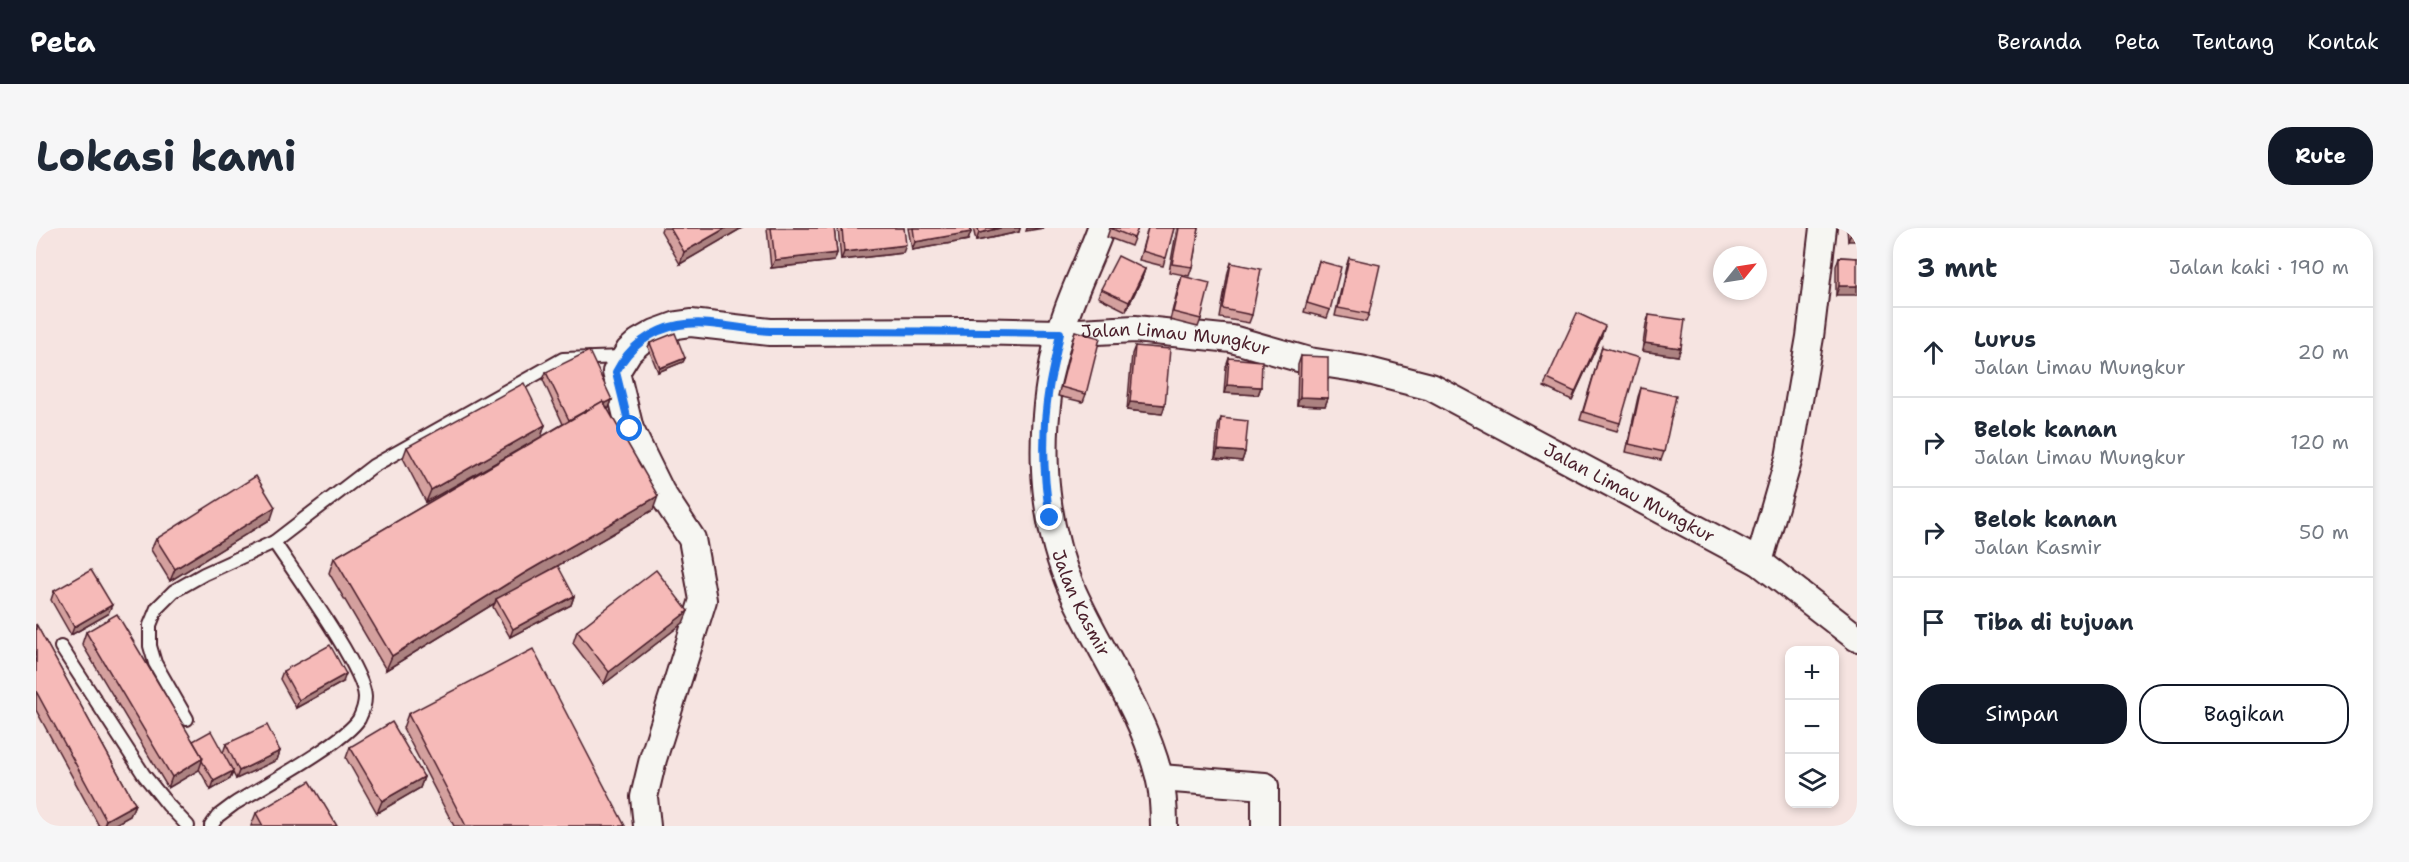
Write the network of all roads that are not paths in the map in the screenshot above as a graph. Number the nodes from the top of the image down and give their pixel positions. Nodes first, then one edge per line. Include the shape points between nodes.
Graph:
1 (1101, 228) edge
2 (1823, 228) edge
3 (1060, 333) junction
4 (624, 357) junction
5 (274, 542) junction
6 (1759, 562) junction
7 (1857, 638) edge
8 (61, 647) dead end
9 (187, 719) dead end
10 (1160, 778) junction
11 (188, 826) edge
12 (211, 826) edge
13 (647, 826) edge
14 (1164, 826) edge
15 (1265, 826) edge

1 - 3 street, Jalan Kasmir
2 - 6 street via 1810,337 1789,458
3 - 4 street, Jalan Limau Mungkur via 770,332 692,323 655,333
3 - 6 street, Jalan Limau Mungkur via 1135,329 1232,339 1309,361 1380,373 1431,387
3 - 10 street, Jalan Kasmir via 1045,430 1045,490 1050,518 1073,591 1125,690
4 - 5 lane via 563,359 373,466
4 - 13 street via 616,372 630,429 661,492 692,539 703,600 653,759 644,797
5 - 9 lane via 204,574 174,591 157,608 150,625 150,646 155,663
5 - 12 lane via 356,671 365,696 363,709 358,720 340,737 234,804
6 - 7 street, Jalan Limau Mungkur
8 - 11 lane via 144,775
10 - 14 street, Jalan Kasmir
10 - 15 street via 1264,786

